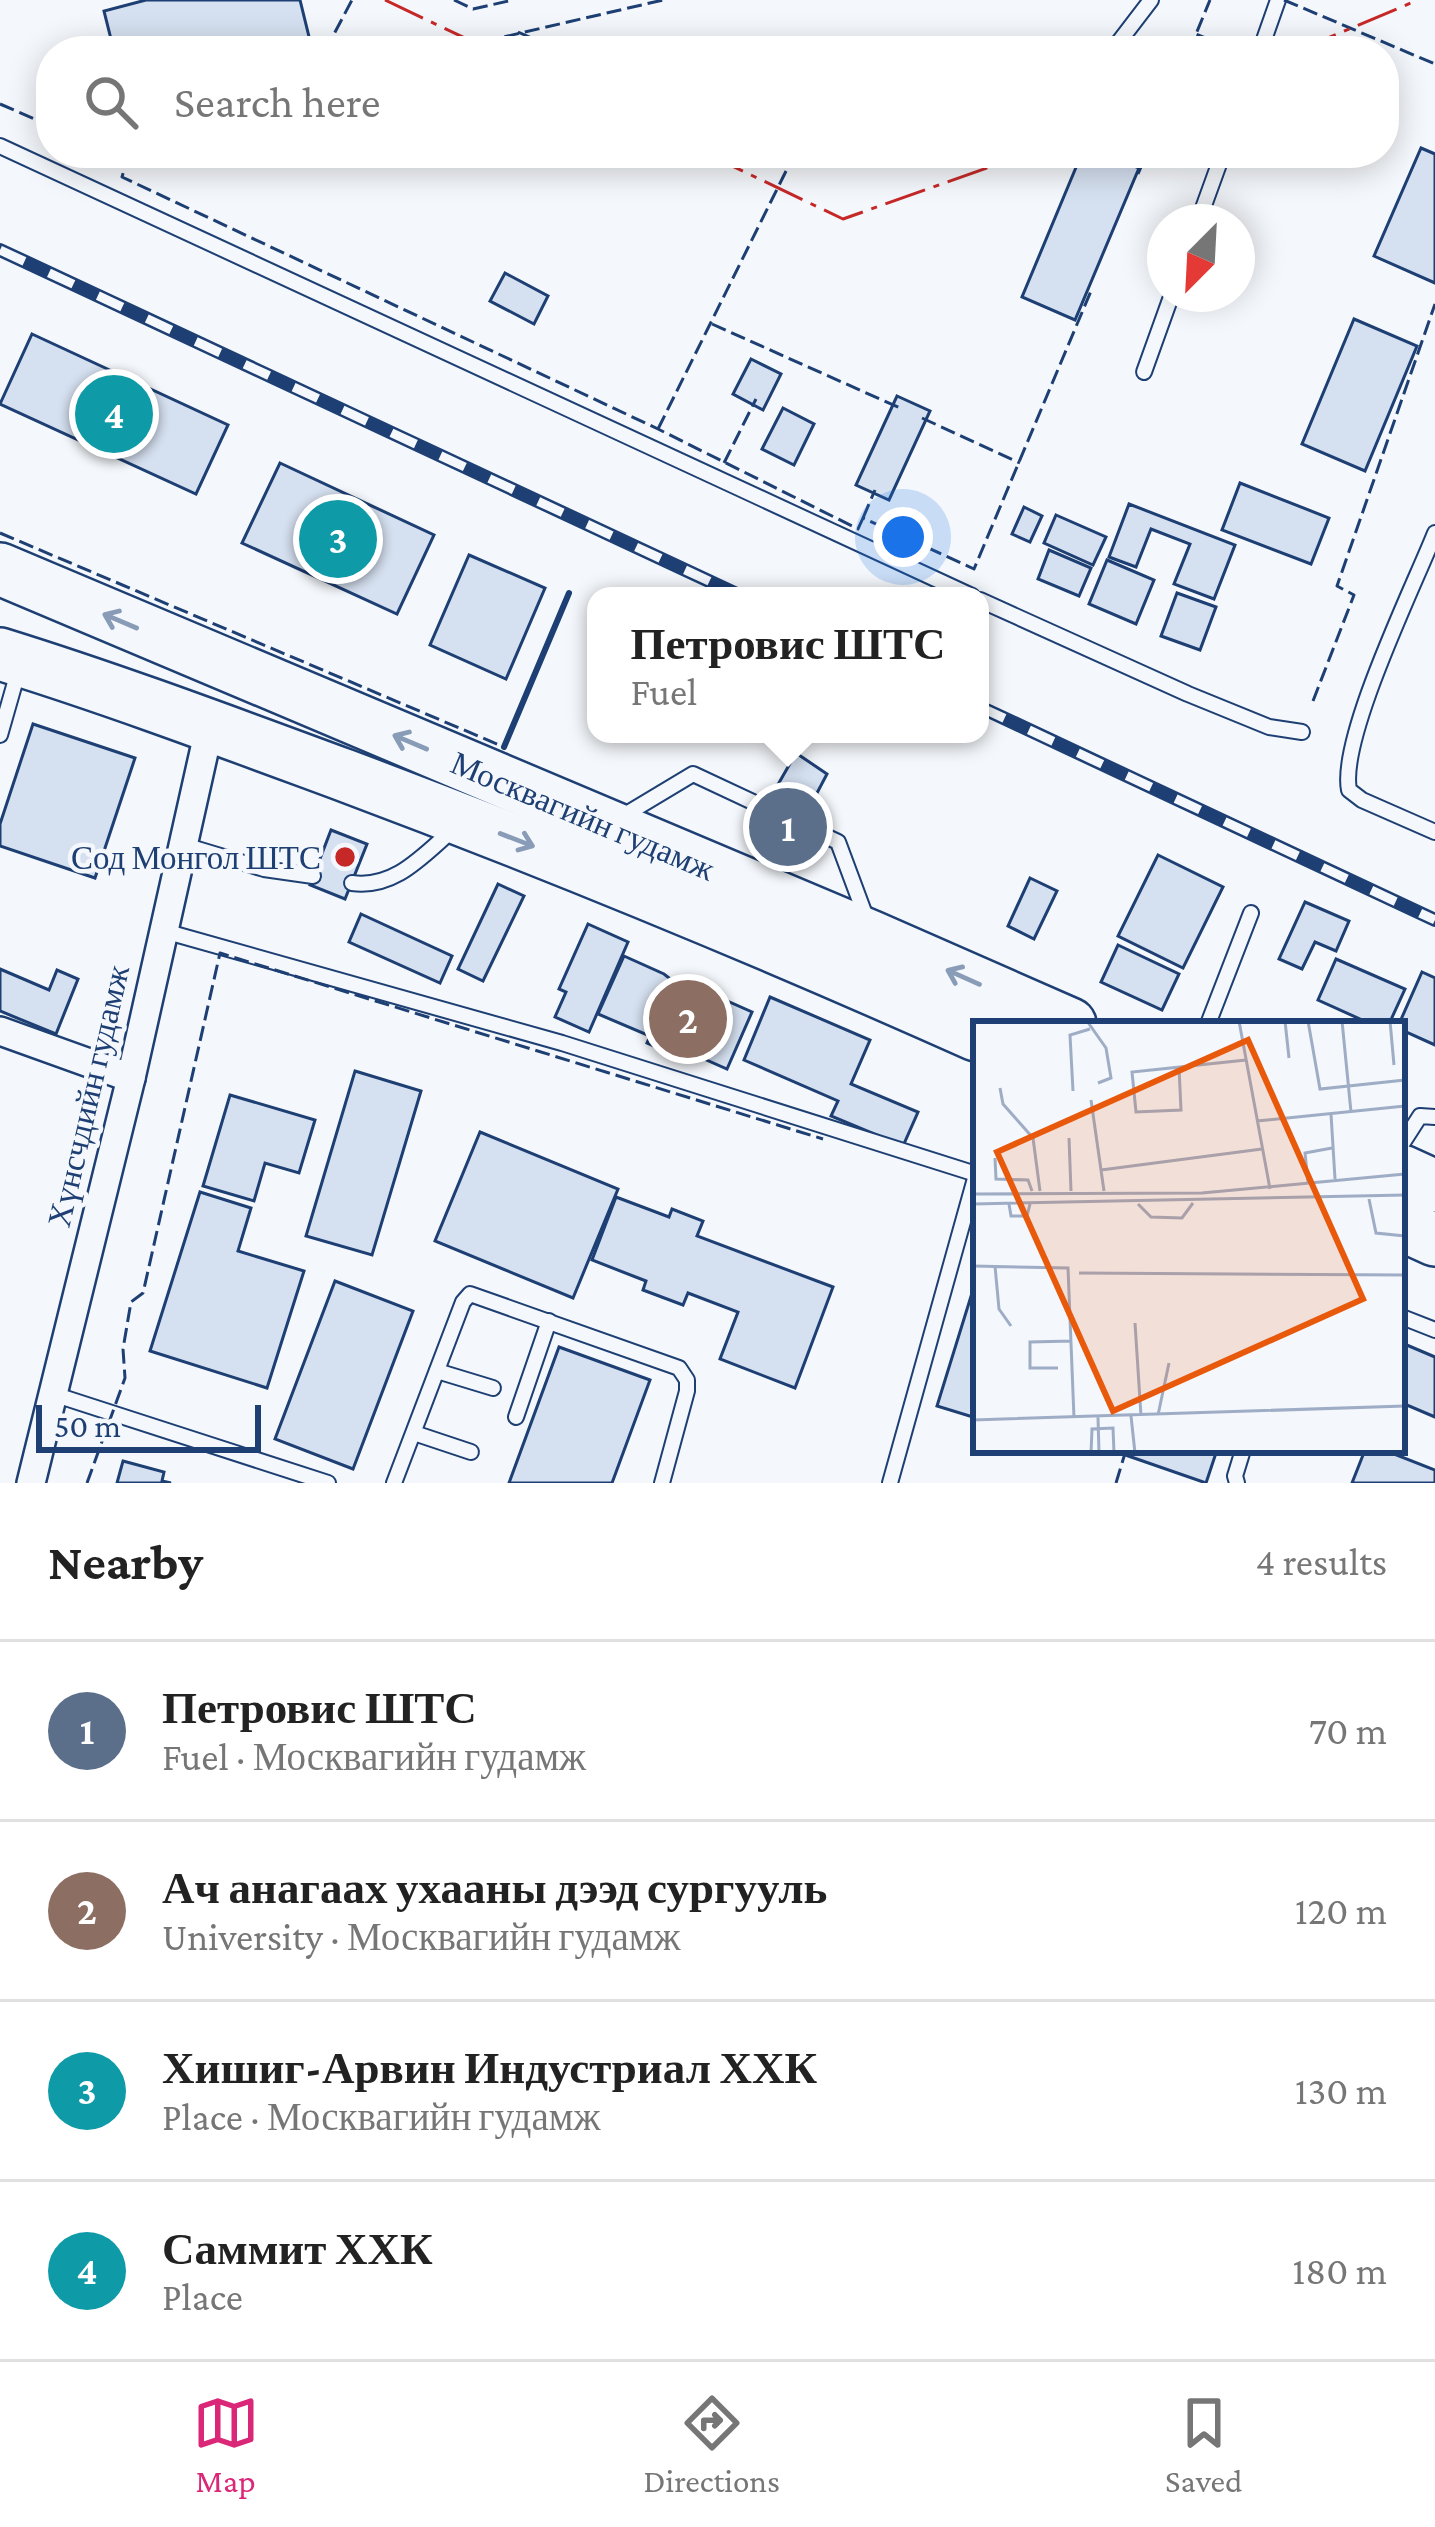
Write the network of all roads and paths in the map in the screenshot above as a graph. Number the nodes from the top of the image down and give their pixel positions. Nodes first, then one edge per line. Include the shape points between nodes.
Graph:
1 (1151, 0) edge
2 (1278, 0) edge
3 (1123, 36) edge
4 (1265, 36) edge
5 (0, 146) edge
6 (36, 163) edge
7 (48, 168) edge
8 (1218, 168) edge
9 (1205, 204) edge
10 (1166, 312) edge
11 (1144, 372) dead end
12 (1435, 533) edge
13 (0, 569) edge
14 (952, 587) edge
15 (989, 604) edge
16 (10, 658) edge
17 (210, 725) junction
18 (1302, 732) dead end
19 (0, 735) edge
20 (464, 820) junction
21 (608, 825) junction
22 (1435, 832) edge
23 (184, 845) junction
24 (313, 876) dead end
25 (352, 883) dead end
26 (1251, 913) dead end
27 (164, 931) junction
28 (872, 937) junction
29 (1063, 1021) edge
30 (1209, 1021) edge
31 (0, 1031) edge
32 (973, 1034) edge
33 (131, 1078) junction
34 (1435, 1117) edge
35 (1405, 1139) edge
36 (1405, 1172) edge
37 (973, 1173) edge
38 (973, 1185) edge
39 (1435, 1186) edge
40 (1405, 1226) edge
41 (1435, 1240) edge
42 (1405, 1318) edge
43 (549, 1321) junction
44 (1435, 1330) edge
45 (437, 1371) junction
46 (493, 1388) dead end
47 (53, 1394) junction
48 (516, 1418) dead end
49 (414, 1433) junction
50 (471, 1452) dead end
51 (1242, 1453) edge
52 (31, 1483) edge
53 (328, 1483) edge
54 (394, 1483) edge
55 (662, 1483) edge
56 (890, 1483) edge
57 (1238, 1483) edge

1 - 3 lane
2 - 4 lane
5 - 6 lane
7 - 14 lane
8 - 9 lane
10 - 11 lane
12 - 22 lane via 1352,738 1347,778 1362,800
21 -> 13 highway, Москвагийн гудамж
15 - 18 lane via 1269,727
16 - 17 highway, Москвагийн гудамж
16 - 19 lane
17 - 20 highway, Москвагийн гудамж
17 - 23 street, Хүнсчдийн гудамж
20 - 25 lane via 399,875 373,886
20 -> 32 highway, Москвагийн гудамж
21 - 28 highway, Москвагийн гудамж
21 - 28 lane via 693,774 838,842
23 - 24 lane
23 - 27 street, Хүнсчдийн гудамж
26 - 30 lane
27 - 33 street, Хүнсчдийн гудамж
27 - 37 lane via 584,1050
29 -> 28 highway, Москвагийн гудамж
31 - 33 street
33 - 47 street, Хүнсчдийн гудамж
34 - 35 lane via 1420,1116
36 - 39 highway
38 - 56 lane
40 - 41 highway
42 - 44 lane
43 - 45 lane via 470,1294
43 - 48 lane
43 - 55 lane via 668,1362 687,1380
45 - 46 lane
45 - 49 lane
47 - 52 street, Хүнсчдийн гудамж
47 - 53 lane
49 - 50 lane
49 - 54 lane
51 - 57 lane

